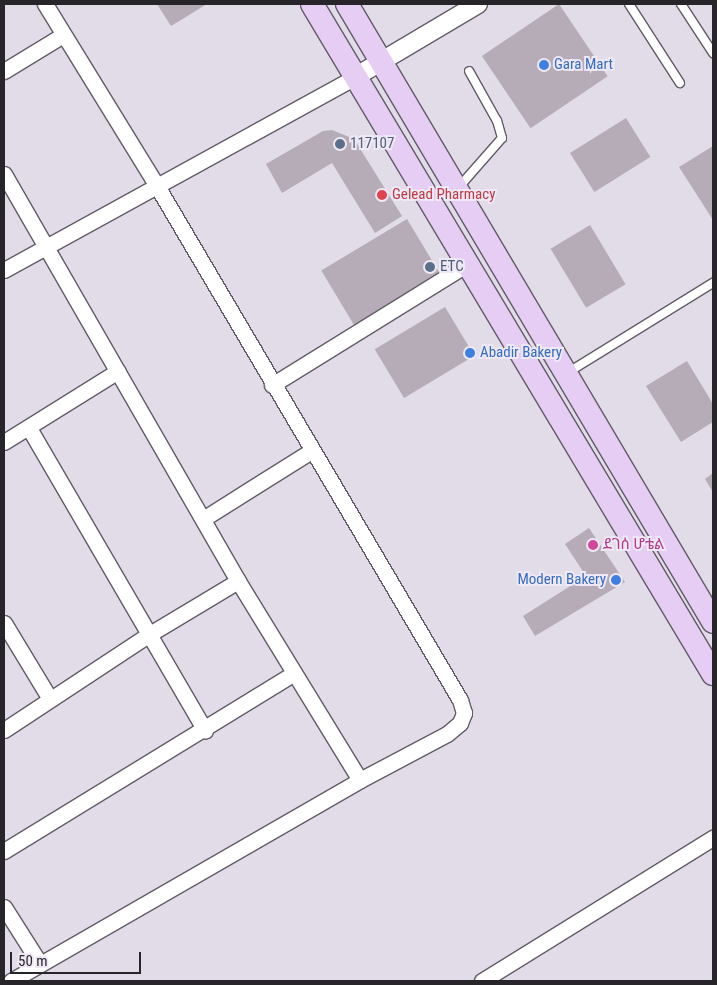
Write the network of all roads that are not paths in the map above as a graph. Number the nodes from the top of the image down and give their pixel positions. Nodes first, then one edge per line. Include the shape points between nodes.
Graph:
1 (44, 4) edge
2 (312, 4) edge
3 (346, 4) edge
4 (478, 4) edge
5 (629, 4) edge
6 (681, 4) edge
7 (63, 35) junction
8 (713, 53) edge
9 (380, 62) junction
10 (4, 71) edge
11 (469, 71) dead end
12 (354, 77) junction
13 (680, 83) dead end
14 (4, 174) edge
15 (158, 186) junction
16 (456, 190) junction
17 (46, 246) junction
18 (469, 263) junction
19 (4, 270) edge
20 (713, 283) edge
21 (118, 371) junction
22 (565, 374) junction
23 (272, 385) junction
24 (29, 428) junction
25 (4, 442) edge
26 (312, 452) junction
27 (203, 519) junction
28 (238, 581) junction
29 (713, 622) edge
30 (4, 623) edge
31 (148, 635) junction
32 (293, 674) junction
33 (713, 674) edge
34 (50, 699) junction
35 (4, 730) edge
36 (205, 730) junction
37 (360, 780) junction
38 (713, 838) edge
39 (4, 851) edge
40 (4, 907) edge
41 (40, 964) junction
42 (11, 981) edge
43 (482, 981) edge

1 - 7 street
2 - 12 main road
3 - 9 main road
4 - 9 street
5 - 13 lane
6 - 8 lane
7 - 10 street
7 - 15 street
9 - 12 street
9 - 16 main road
11 - 16 lane via 497,121 502,138
12 - 15 street
12 - 18 main road
14 - 17 street
15 - 17 street
15 - 23 street
16 - 22 main road
17 - 19 street
17 - 21 street
18 - 23 street
18 - 33 main road
20 - 22 lane
21 - 24 street
21 - 27 street
22 - 29 main road
23 - 26 street
24 - 25 street
24 - 31 street
26 - 27 street
26 - 37 street via 460,700 464,714 460,723 447,734
27 - 28 street
28 - 31 street
28 - 32 street
30 - 34 street
31 - 34 street
31 - 36 street
32 - 36 street
32 - 37 street
34 - 35 street
36 - 39 street
37 - 41 street
38 - 43 street
40 - 41 street
41 - 42 street

